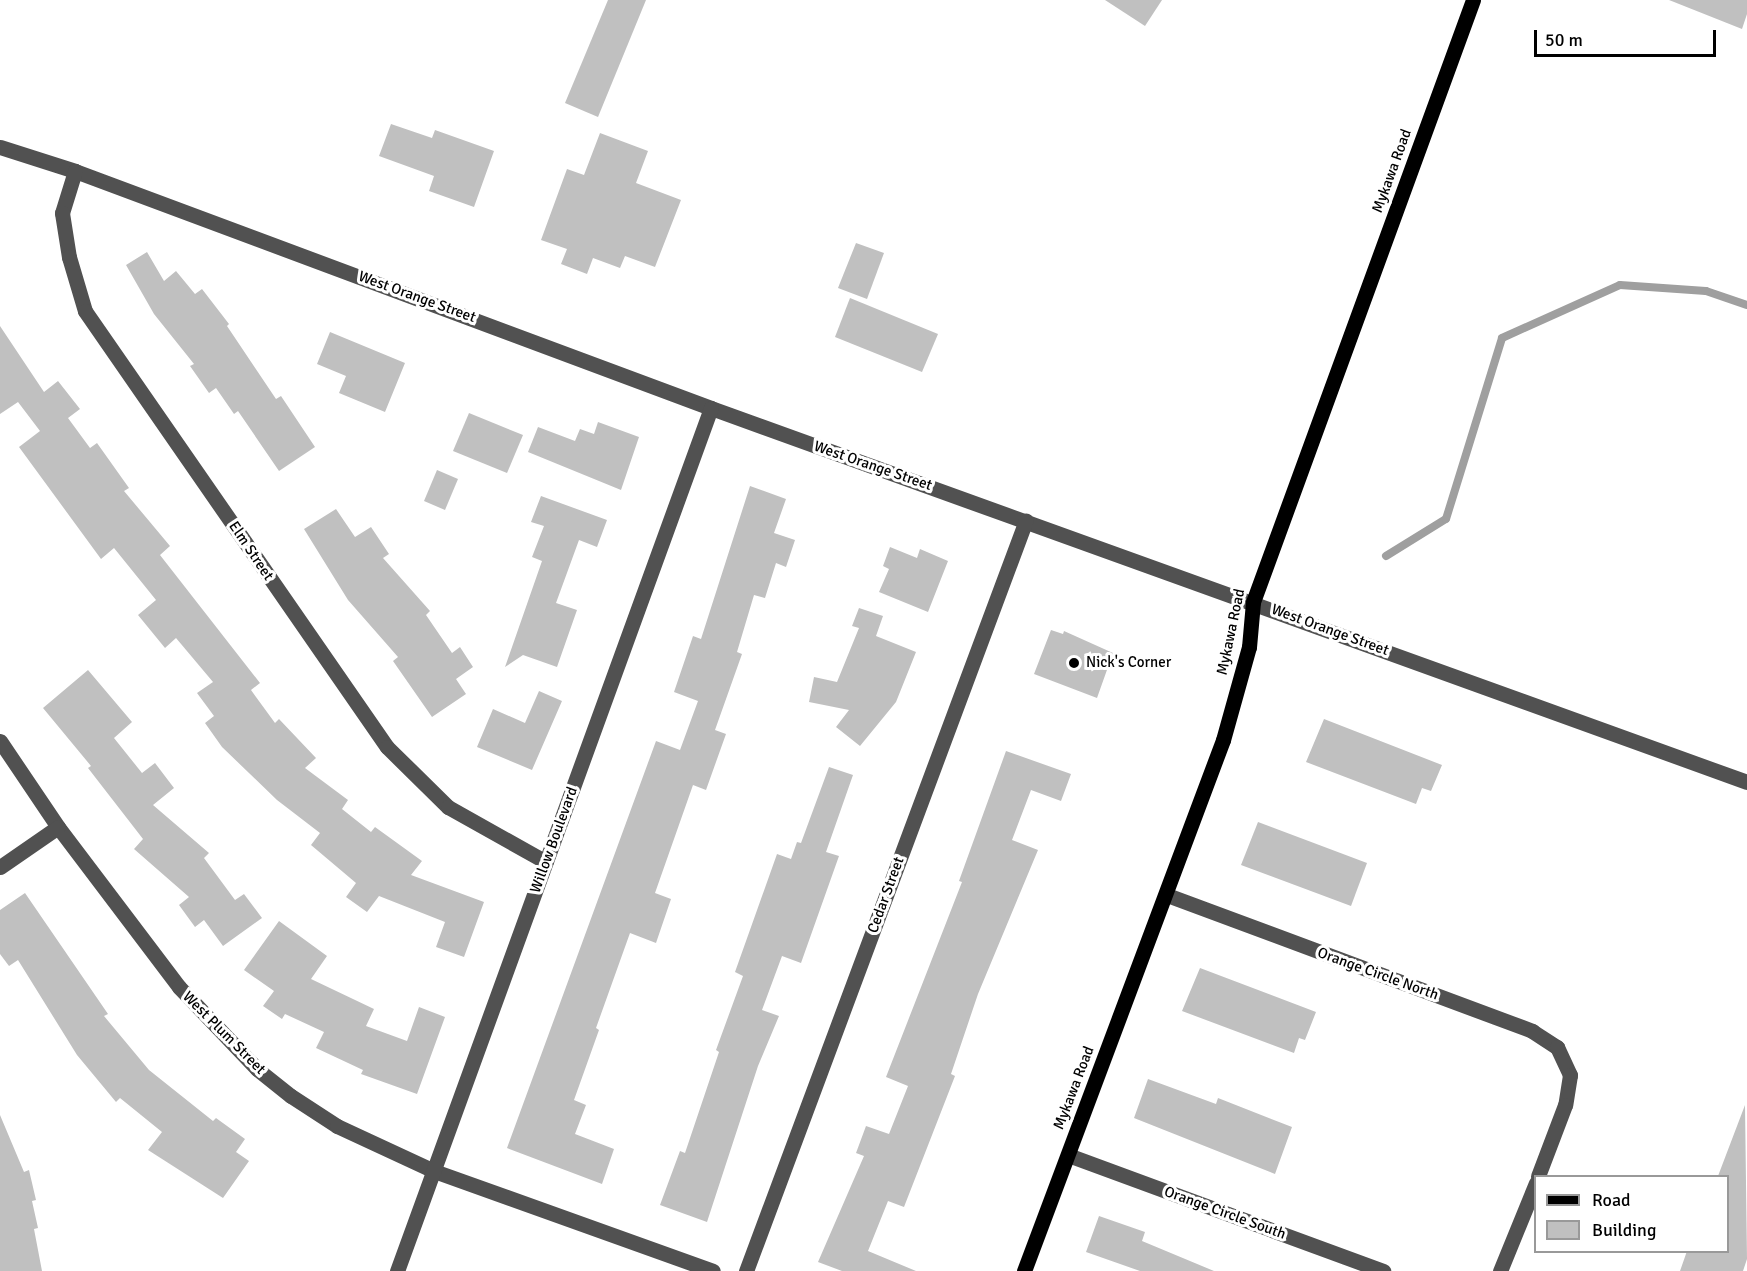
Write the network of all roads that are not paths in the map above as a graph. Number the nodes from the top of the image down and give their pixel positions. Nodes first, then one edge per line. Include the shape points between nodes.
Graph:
1 (1473, 0) edge
2 (0, 147) edge
3 (75, 171) junction
4 (711, 408) junction
5 (1026, 520) junction
6 (1253, 602) junction
7 (0, 741) edge
8 (1747, 783) edge
9 (58, 827) junction
10 (546, 862) junction
11 (0, 867) edge
12 (1167, 895) junction
13 (1068, 1155) junction
14 (434, 1171) junction
15 (1538, 1175) edge
16 (1534, 1189) edge
17 (397, 1271) edge
18 (712, 1271) edge
19 (746, 1271) edge
20 (1024, 1271) edge
21 (1383, 1271) edge
22 (1500, 1271) edge

1 - 6 main road, Mykawa Road
2 - 3 street, West Orange Street
3 - 4 street, West Orange Street
3 - 10 street, Elm Street via 62,213 69,257 85,311 387,747 448,807
4 - 5 street, West Orange Street
4 - 10 street, Willow Boulevard
5 - 6 street, West Orange Street
5 - 19 street, Cedar Street
6 - 8 street, West Orange Street
6 - 12 main road, Mykawa Road via 1249,647 1223,740
7 - 9 street, West Plum Street
9 - 11 street
9 - 14 street, West Plum Street via 179,987 257,1070 337,1126
10 - 14 street, Willow Boulevard
12 - 13 main road, Mykawa Road
12 - 15 street, Orange Circle North via 1532,1031 1557,1047 1570,1075 1565,1105
13 - 20 main road, Mykawa Road
13 - 21 street, Orange Circle South
14 - 17 street, Willow Boulevard
14 - 18 street, West Plum Street
16 - 22 street

